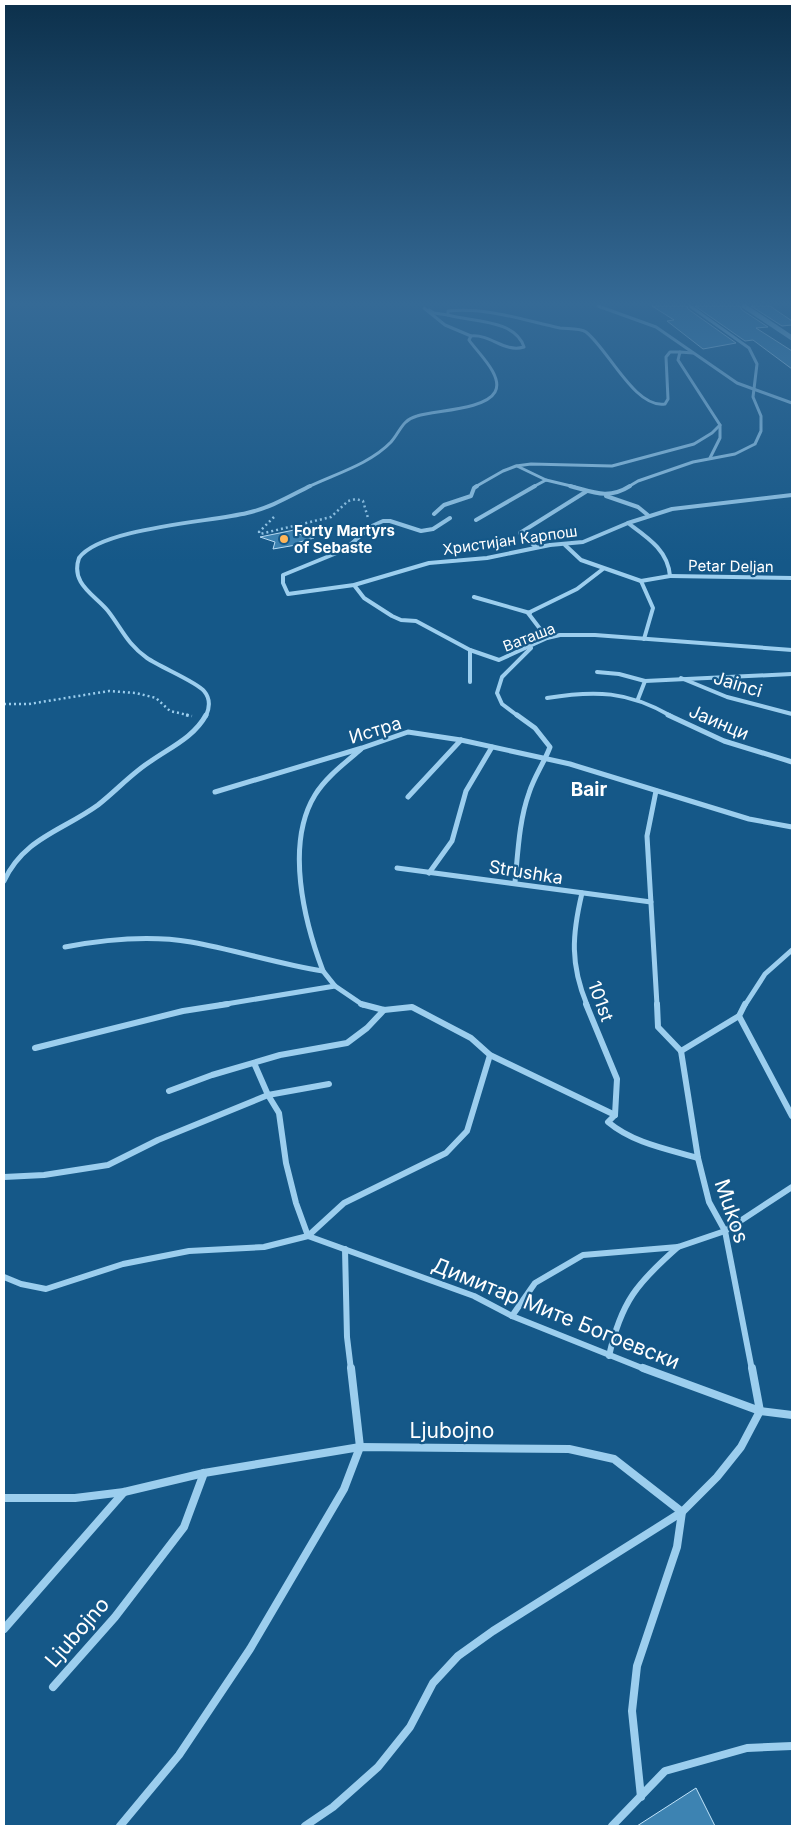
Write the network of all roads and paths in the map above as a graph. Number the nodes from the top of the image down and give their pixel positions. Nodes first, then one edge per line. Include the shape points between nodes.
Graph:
1 (494, 391) edge
2 (637, 391) edge
3 (668, 391) edge
4 (699, 391) edge
5 (754, 391) edge
6 (762, 391) edge
7 (792, 403) edge
8 (720, 425) junction
9 (710, 458) junction
10 (516, 466) junction
11 (546, 480) junction
12 (587, 491) junction
13 (792, 495) edge
14 (606, 496) junction
15 (282, 502) junction
16 (434, 514) dead end
17 (649, 516) junction
18 (450, 518) dead end
19 (476, 520) dead end
20 (628, 523) junction
21 (372, 525) junction
22 (565, 545) junction
23 (536, 547) junction
24 (603, 569) junction
25 (670, 576) junction
26 (792, 578) edge
27 (640, 581) junction
28 (354, 585) junction
29 (474, 597) dead end
30 (530, 613) junction
31 (547, 638) junction
32 (644, 639) junction
33 (536, 644) junction
34 (470, 650) junction
35 (792, 650) edge
36 (596, 672) dead end
37 (792, 674) edge
38 (677, 677) junction
39 (645, 681) junction
40 (470, 682) dead end
41 (546, 698) dead end
42 (638, 700) junction
43 (4, 704) edge
44 (792, 714) edge
45 (205, 718) junction
46 (462, 740) junction
47 (492, 747) junction
48 (362, 748) junction
49 (546, 758) junction
50 (792, 762) edge
51 (656, 791) junction
52 (215, 792) dead end
53 (408, 797) dead end
54 (792, 827) edge
55 (397, 868) dead end
56 (429, 873) junction
57 (4, 881) edge
58 (515, 882) junction
59 (582, 893) junction
60 (651, 902) junction
61 (65, 947) dead end
62 (792, 950) edge
63 (323, 971) junction
64 (336, 986) junction
65 (384, 1010) junction
66 (739, 1016) junction
67 (35, 1048) dead end
68 (681, 1051) junction
69 (490, 1055) junction
70 (254, 1063) junction
71 (329, 1084) dead end
72 (169, 1091) dead end
73 (268, 1095) junction
74 (789, 1104) edge
75 (615, 1115) junction
76 (792, 1116) edge
77 (698, 1158) junction
78 (4, 1178) edge
79 (792, 1187) edge
80 (725, 1231) junction
81 (308, 1236) junction
82 (678, 1247) junction
83 (345, 1249) junction
84 (4, 1277) edge
85 (512, 1316) junction
86 (609, 1356) junction
87 (760, 1411) junction
88 (792, 1415) edge
89 (360, 1447) junction
90 (204, 1473) junction
91 (124, 1492) junction
92 (4, 1498) edge
93 (682, 1512) junction
94 (4, 1629) edge
95 (52, 1687) dead end
96 (792, 1746) edge
97 (641, 1797) junction
98 (120, 1826) edge
99 (305, 1826) edge
100 (612, 1826) edge

1 - 15 street via 488,399 463,408 423,413 409,419 375,455
2 - 3 street via 650,403 659,405 666,404
4 - 8 street
5 - 9 street via 753,397 761,416 761,431 755,444 735,454
6 - 7 street
8 - 9 street via 720,442
8 - 10 street via 694,444 612,466
9 - 14 street via 665,471
10 - 11 street
10 - 16 street via 474,488 470,496 444,505
11 - 12 street
11 - 19 street
12 - 14 street
12 - 23 street via 520,533
13 - 17 street, Христијан Карпош via 696,505
14 - 17 street via 638,507
15 - 21 path via 282,510 260,534 331,517 348,501 356,499 363,501
15 - 45 street via 248,513 119,536 97,543 82,554 76,565 86,591 103,604 134,648 202,688 210,706
17 - 20 street, Христијан Карпош
18 - 21 street via 438,528 425,530 411,530 385,520
20 - 22 street, Христијан Карпош via 583,542
20 - 25 street, Petar Deljan via 656,545 670,565
21 - 28 street, Христијан Карпош via 343,551 283,575 288,594
22 - 23 street, Христијан Карпош
22 - 24 street via 581,560
23 - 28 street, Христијан Карпош via 487,558 429,563
24 - 27 street
24 - 30 street via 564,596
25 - 26 street, Petar Deljan
25 - 27 street, Petar Deljan
27 - 32 street via 653,608
28 - 34 street, Ваташа via 364,598 392,616 416,621
29 - 30 street
30 - 31 street
31 - 32 street, Ваташа via 594,635
31 - 33 street, Ваташа
32 - 35 street, Ваташа
33 - 34 street, Ваташа via 499,660
33 - 49 street via 502,677 497,692 502,704 535,728 550,747
34 - 40 street
36 - 39 street
37 - 38 street
38 - 39 street
38 - 44 street, Jainci via 727,697
39 - 42 street
41 - 42 street via 599,693
42 - 50 street, Јаинци via 715,738
43 - 45 path via 29,704 109,691 156,698 170,711
45 - 57 street via 192,734 147,764 92,809 41,839 14,861
46 - 47 street, Истра
46 - 48 street, Истра via 408,732
46 - 53 street
47 - 49 street, Истра
47 - 56 street via 466,791 452,841
48 - 52 street, Истра
48 - 63 street via 325,782 311,802 299,845 313,948
49 - 51 street, Истра
49 - 58 street via 533,783 519,827
51 - 54 street, Истра via 749,819
51 - 60 street via 647,836
55 - 56 street, Strushka
56 - 58 street, Strushka
58 - 59 street, Strushka
59 - 60 street, Strushka
59 - 75 street, 101st via 574,926 574,956 579,986 617,1079
60 - 68 street via 658,1027
61 - 63 street via 103,940 169,940 206,944 296,968
62 - 66 street via 765,974
63 - 64 street
64 - 65 street via 364,1006
64 - 67 street via 183,1011
65 - 69 street via 412,1007 472,1038
65 - 70 street via 347,1044 280,1055
66 - 68 street
66 - 74 street
68 - 77 street, Mukos
69 - 75 street
69 - 81 street via 467,1131 446,1154 344,1203
70 - 72 street
70 - 73 street
71 - 73 street
73 - 78 street via 108,1164
73 - 81 street via 279,1113 286,1162
74 - 76 street
75 - 77 street, 101st via 608,1122 615,1130
77 - 80 street, Mukos via 709,1202
79 - 80 street
80 - 82 street
80 - 87 street, Mukos
81 - 83 street, Димитар Мите Богоевски
81 - 84 street via 264,1247 189,1251 123,1264 46,1289
82 - 85 street via 583,1256 535,1283
82 - 86 street via 644,1276 624,1307
83 - 85 street, Димитар Мите Богоевски via 474,1296
83 - 89 street via 347,1337
85 - 86 street, Димитар Мите Богоевски
86 - 87 street, Димитар Мите Богоевски
87 - 88 street, Димитар Мите Богоевски
87 - 93 street via 741,1447
89 - 90 street, Ljubojno
89 - 93 street, Ljubojno via 569,1449 614,1459
89 - 98 street via 344,1489 250,1649 179,1755
90 - 91 street, Ljubojno
90 - 95 street, Ljubojno via 184,1527 115,1617
91 - 92 street, Ljubojno via 75,1498
91 - 94 street
93 - 97 street via 677,1547 637,1666 632,1711
93 - 99 street via 458,1656 433,1683 410,1727 378,1766 333,1807
96 - 97 street via 747,1748 665,1771
97 - 100 street

